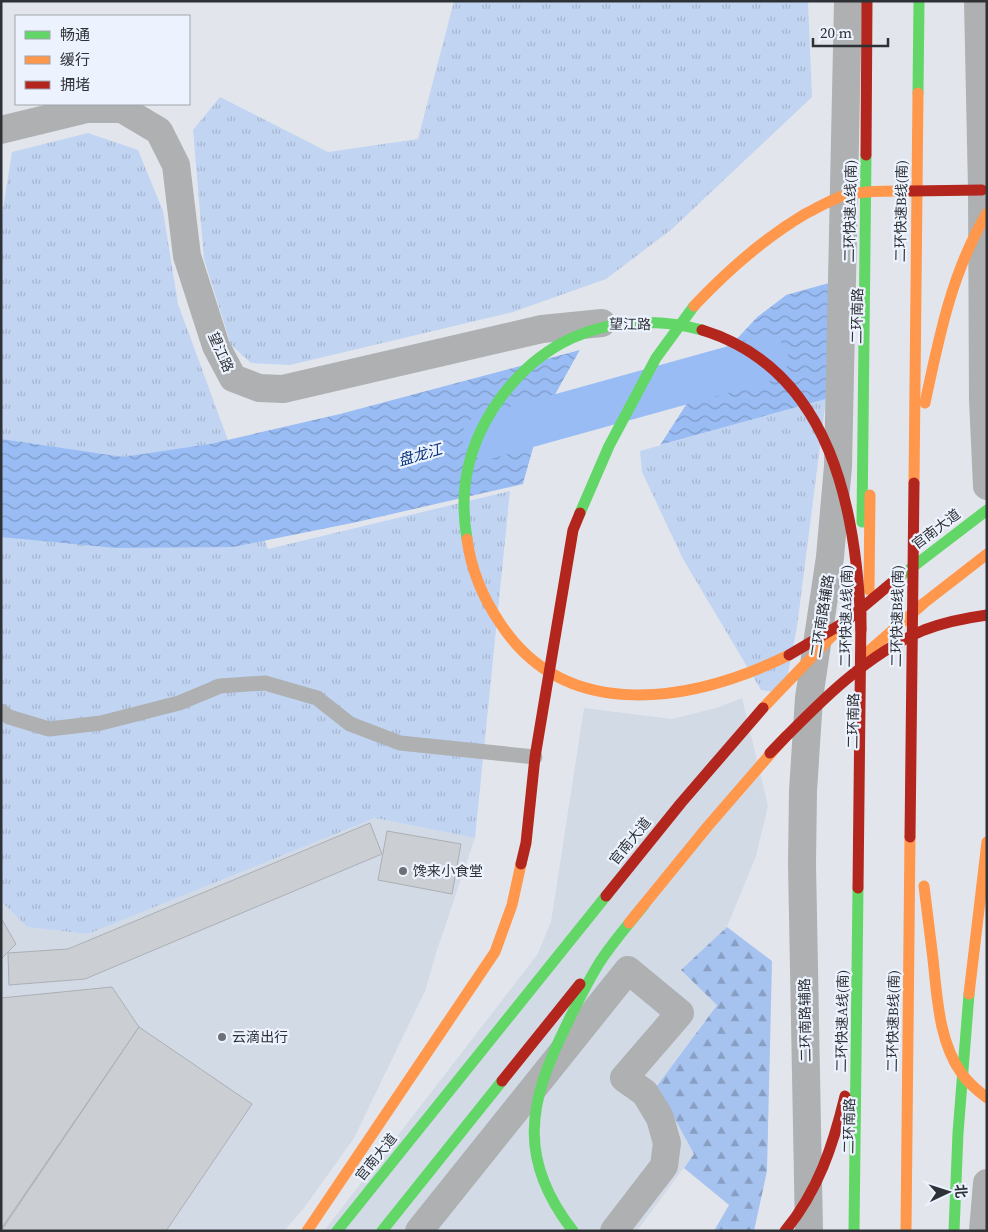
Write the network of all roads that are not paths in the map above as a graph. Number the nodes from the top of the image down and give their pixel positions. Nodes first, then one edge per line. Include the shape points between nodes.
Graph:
1 (848, 1) edge
2 (867, 1) edge
3 (875, 1) edge
4 (912, 1) edge
5 (919, 1) edge
6 (978, 1) edge
7 (1, 130) edge
8 (909, 190) junction
9 (873, 191) junction
10 (843, 196) junction
11 (984, 201) edge
12 (680, 325) junction
13 (987, 486) edge
14 (987, 510) edge
15 (987, 554) edge
16 (913, 558) junction
17 (901, 575) junction
18 (987, 615) edge
19 (861, 630) junction
20 (911, 704) junction
21 (1, 711) edge
22 (770, 753) junction
23 (535, 758) junction
24 (987, 842) edge
25 (922, 861) dead end
26 (923, 878) dead end
27 (644, 904) junction
28 (858, 945) junction
29 (987, 1098) edge
30 (987, 1183) edge
31 (307, 1231) edge
32 (337, 1231) edge
33 (382, 1231) edge
34 (419, 1231) edge
35 (572, 1231) edge
36 (614, 1231) edge
37 (785, 1231) edge
38 (809, 1231) edge
39 (854, 1231) edge
40 (862, 1231) edge
41 (899, 1231) edge
42 (906, 1231) edge
43 (954, 1231) edge
44 (983, 1231) edge

1 - 10 street, 二环南路辅路
2 - 19 main road, 二环快速A线(南)
3 - 9 main road, 二环南路
4 - 8 main road
5 - 16 main road, 二环快速B线(南)
6 - 11 street
7 - 12 street, 望江路 via 87,109 122,109 159,131 176,165 187,256 216,346 233,378 258,388 283,388 542,329 598,323 635,327
8 - 9 main road
8 - 11 main road
8 - 41 main road
9 - 10 main road
9 - 40 main road, 二环南路
10 - 12 main road via 762,243 714,285
10 - 38 street, 二环南路辅路 via 835,516 809,698 803,791
11 - 13 street via 983,399
11 - 16 main road via 959,270 921,426
12 - 23 main road via 656,358 609,446 573,530
14 - 17 main road, 官南大道
15 - 22 main road via 856,662
16 - 20 main road, 二环快速B线(南)
17 - 19 main road via 876,596 870,602 864,607 858,612 824,636 772,662 711,685 643,696 610,694 580,687 552,675 504,632 486,602 472,565 465,525 465,487 472,452 486,420 505,391 528,366 556,346 586,332 617,324 650,322 681,325 709,332 754,353 787,383 800,400 822,435 837,471 855,542 859,577 860,603 861,612
17 - 32 main road, 官南大道 via 809,659 719,758
18 - 22 main road via 945,622 889,650 847,680
19 - 28 main road, 二环快速A线(南)
20 - 25 main road
20 - 42 main road, 二环快速B线(南)
21 - 23 lane via 9,717 49,729 101,724 178,703 220,686 265,683 317,698 350,724 400,743
22 - 27 main road
23 - 31 main road via 526,843 512,905 495,952
24 - 43 main road via 968,1001
26 - 29 main road via 944,1036 958,1070 974,1089
27 - 33 main road
27 - 35 main road via 609,948 585,987 538,1093 534,1147 539,1172 548,1195
28 - 37 main road via 852,1055 841,1116 811,1198
28 - 39 main road, 二环快速A线(南)
30 - 44 street
34 - 36 street via 628,970 680,1013 624,1078 644,1094 660,1118 667,1143 664,1166

